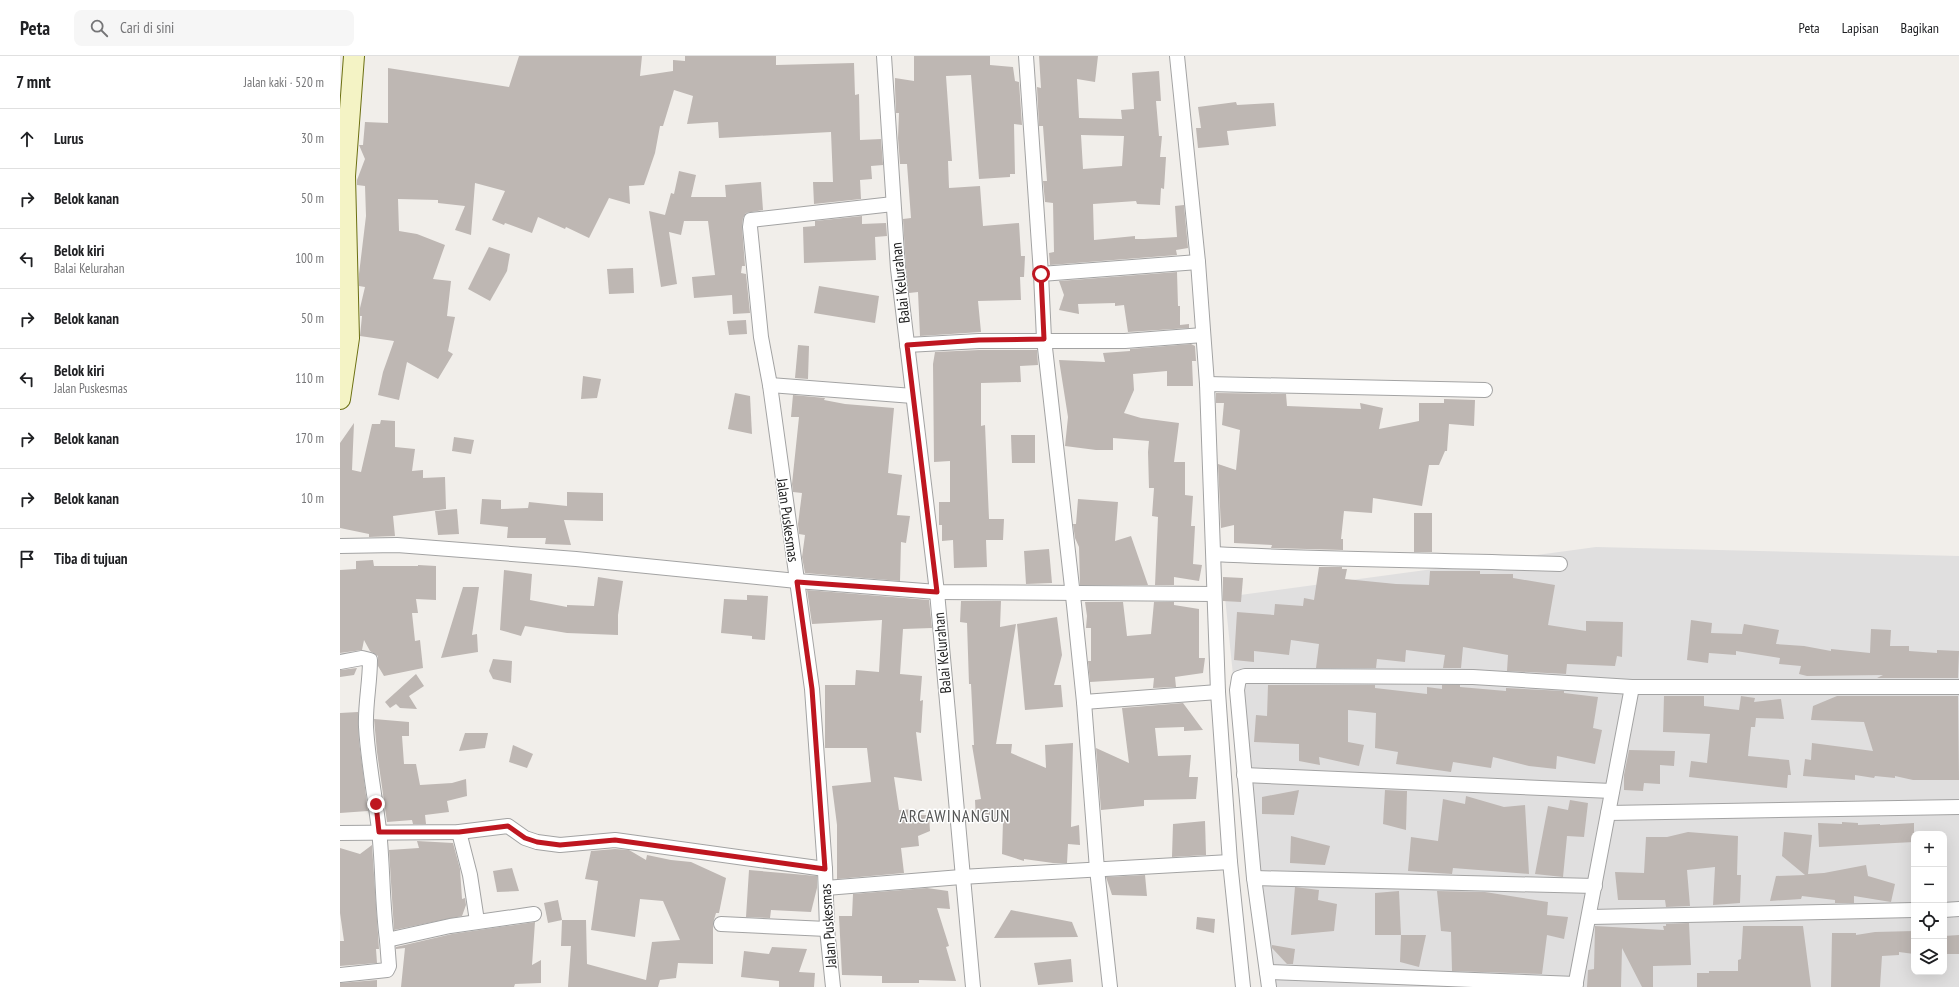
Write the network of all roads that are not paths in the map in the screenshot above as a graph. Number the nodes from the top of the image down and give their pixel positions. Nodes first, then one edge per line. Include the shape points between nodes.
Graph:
1 (354, 56) edge
2 (884, 56) edge
3 (1026, 56) edge
4 (1178, 56) edge
5 (343, 175) edge
6 (893, 204) junction
7 (343, 258) edge
8 (1198, 262) junction
9 (1041, 274) junction
10 (1203, 335) junction
11 (1044, 339) junction
12 (907, 345) junction
13 (1207, 384) junction
14 (770, 385) junction
15 (1485, 390) dead end
16 (913, 396) junction
17 (340, 399) edge
18 (340, 546) edge
19 (1214, 554) junction
20 (1560, 564) dead end
21 (797, 582) junction
22 (937, 592) junction
23 (1072, 594) junction
24 (1214, 594) junction
25 (340, 662) edge
26 (1632, 687) junction
27 (1959, 687) edge
28 (1218, 692) junction
29 (1084, 702) junction
30 (1244, 775) junction
31 (1612, 791) junction
32 (1959, 807) edge
33 (1608, 813) junction
34 (340, 832) edge
35 (379, 832) junction
36 (459, 832) junction
37 (1230, 862) junction
38 (825, 869) junction
39 (1097, 869) junction
40 (962, 877) junction
41 (1254, 878) junction
42 (1594, 886) junction
43 (826, 888) junction
44 (1959, 909) edge
45 (1911, 910) edge
46 (1947, 910) edge
47 (534, 914) dead end
48 (1590, 917) junction
49 (477, 921) junction
50 (721, 924) dead end
51 (827, 929) junction
52 (387, 940) junction
53 (1267, 972) junction
54 (340, 975) edge
55 (1576, 985) edge
56 (833, 987) edge
57 (973, 987) edge
58 (1110, 987) edge
59 (1242, 987) edge
60 (1269, 987) edge

1 - 5 main road
2 - 6 street, Balai Kelurahan
3 - 9 street
4 - 8 street
5 - 7 main road
6 - 12 street, Balai Kelurahan
6 - 14 street, Jalan Puskesmas via 751,220 750,237 761,337
7 - 17 main road via 349,338
8 - 9 street
8 - 10 street
9 - 11 street
10 - 11 street via 1126,341
10 - 13 street
11 - 12 street
11 - 23 street
12 - 16 street, Balai Kelurahan
13 - 15 street
13 - 19 street
14 - 16 street
14 - 21 street, Jalan Puskesmas
16 - 22 street, Balai Kelurahan
18 - 21 street via 398,545 576,559
19 - 20 street
19 - 24 street
21 - 22 street
21 - 38 street, Jalan Puskesmas via 812,689
22 - 23 street
22 - 40 street, Balai Kelurahan
23 - 24 street
23 - 29 street
24 - 28 street
25 - 35 street via 362,658 370,660 366,726
26 - 27 street
26 - 30 street via 1473,677 1245,676 1239,678 1236,690
26 - 31 street
28 - 29 street
28 - 37 street
29 - 39 street
30 - 31 street
30 - 41 street
31 - 33 street
32 - 33 street
33 - 42 street
34 - 35 street
35 - 36 street
35 - 52 street
36 - 38 street via 508,826 525,838 537,842 560,845 615,840
36 - 49 street via 470,875
37 - 39 street
37 - 59 street
38 - 43 street, Jalan Puskesmas
39 - 40 street
39 - 58 street
40 - 43 street
40 - 57 street, Balai Kelurahan
41 - 42 street
41 - 53 street
42 - 48 street
43 - 51 street, Jalan Puskesmas
44 - 46 street
45 - 48 street
47 - 49 street
48 - 55 street
49 - 52 street
50 - 51 street
51 - 56 street, Jalan Puskesmas
52 - 54 street via 387,970
53 - 55 street
53 - 60 street

